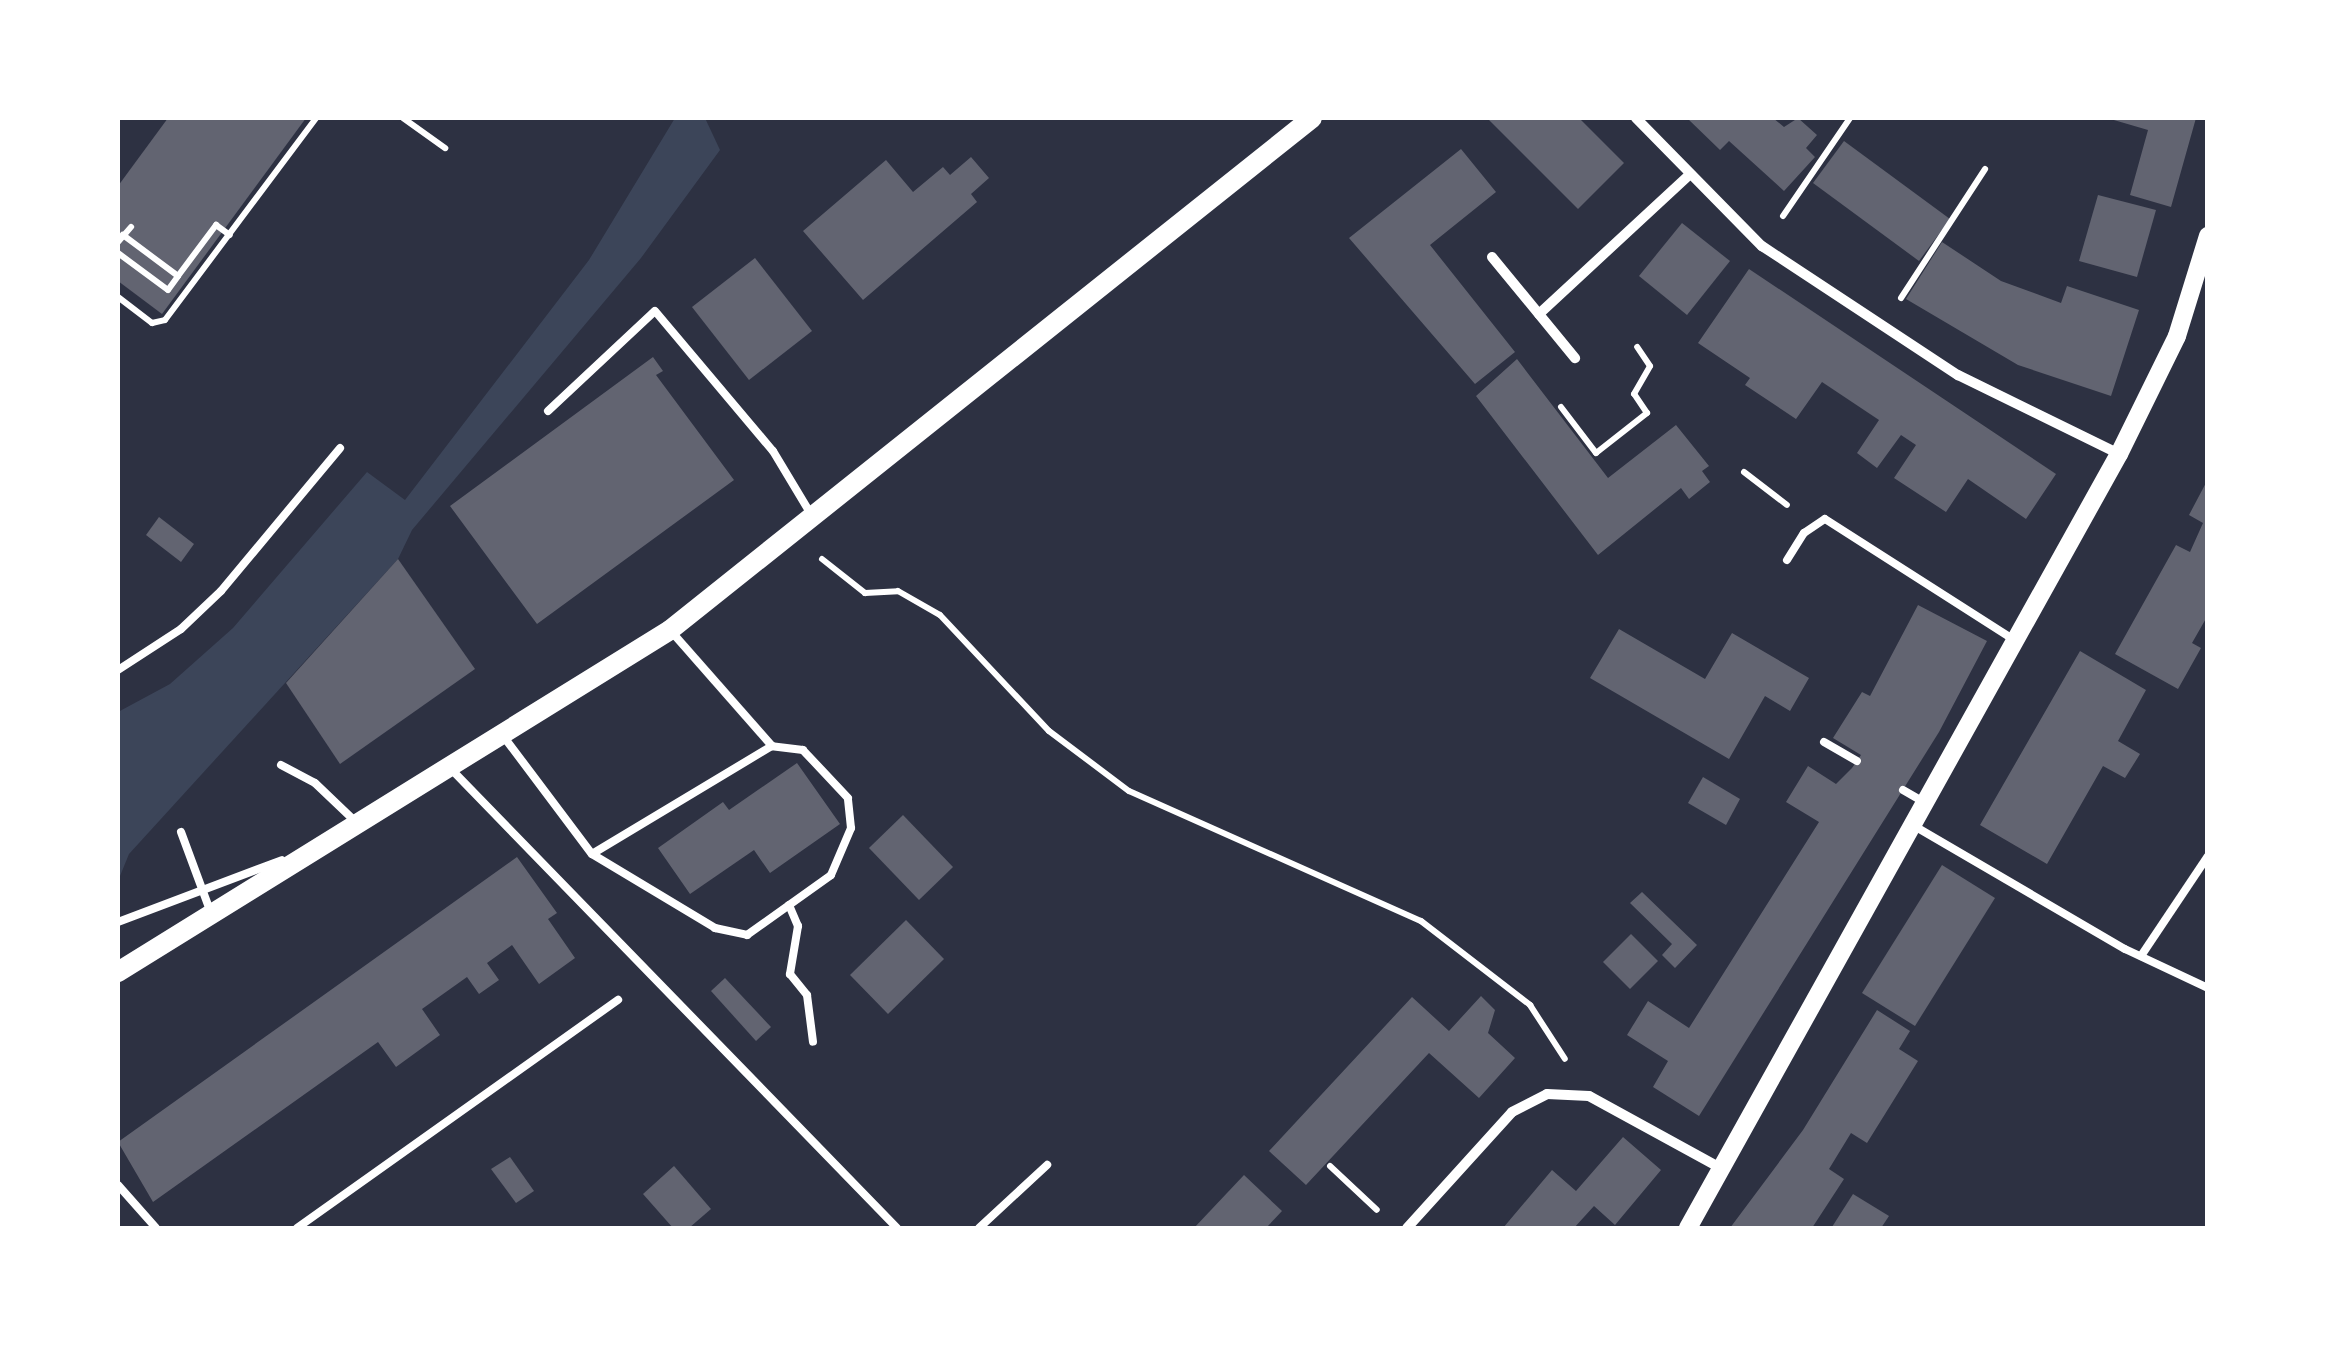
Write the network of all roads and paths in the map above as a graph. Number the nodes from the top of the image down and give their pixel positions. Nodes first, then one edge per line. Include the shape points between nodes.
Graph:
1 (316, 118) edge
2 (403, 118) edge
3 (1312, 118) edge
4 (1636, 118) edge
5 (1850, 118) edge
6 (446, 148) dead end
7 (1985, 169) dead end
8 (1688, 176) junction
9 (131, 227) dead end
10 (230, 235) junction
11 (2208, 236) edge
12 (120, 239) edge
13 (1762, 246) junction
14 (118, 253) edge
15 (1492, 257) dead end
16 (2202, 271) edge
17 (178, 276) junction
18 (118, 297) edge
19 (1539, 314) junction
20 (1882, 325) junction
21 (1637, 347) dead end
22 (1575, 358) dead end
23 (1561, 406) dead end
24 (548, 411) dead end
25 (340, 448) dead end
26 (2119, 454) junction
27 (1744, 472) dead end
28 (815, 520) junction
29 (1825, 520) junction
30 (793, 537) junction
31 (1787, 560) dead end
32 (670, 630) junction
33 (2019, 643) junction
34 (118, 670) edge
35 (502, 736) junction
36 (1824, 742) dead end
37 (772, 746) junction
38 (1856, 762) dead end
39 (281, 765) dead end
40 (451, 769) junction
41 (1904, 790) dead end
42 (1928, 804) junction
43 (356, 822) junction
44 (1916, 827) junction
45 (181, 832) dead end
46 (315, 848) junction
47 (592, 854) junction
48 (2208, 856) edge
49 (201, 890) junction
50 (789, 905) junction
51 (211, 913) junction
52 (118, 922) edge
53 (2141, 956) junction
54 (118, 972) edge
55 (2208, 988) edge
56 (618, 1000) dead end
57 (814, 1042) dead end
58 (1590, 1096) junction
59 (1047, 1165) dead end
60 (1330, 1166) dead end
61 (1717, 1166) junction
62 (118, 1185) edge
63 (1383, 1216) dead end
64 (156, 1228) edge
65 (298, 1228) edge
66 (897, 1228) edge
67 (979, 1228) edge
68 (1407, 1228) edge
69 (1688, 1228) edge

1 - 10 path
2 - 6 path
3 - 28 main road
4 - 8 street
5 - 13 path
7 - 20 path
8 - 13 street
8 - 19 street
9 - 12 path
10 - 17 path via 216,225
10 - 18 path via 165,320 152,323
11 - 16 street
12 - 17 path
13 - 20 street
14 - 17 path via 168,290
15 - 19 street
16 - 26 street
19 - 22 street
20 - 26 street via 1974,384
21 - 23 path via 1650,366 1634,394 1647,413 1596,453
24 - 28 lane via 655,311 773,452
25 - 34 lane via 221,591 181,629
26 - 33 street
27 - 29 path via 1796,512
28 - 30 main road
29 - 31 lane via 1804,533
29 - 33 lane
30 - 32 main road
30 - 58 path via 865,592 898,591 940,614 1050,731 1129,792 1421,921 1530,1005
32 - 35 main road
32 - 37 lane
33 - 42 street
35 - 40 main road
35 - 47 lane
36 - 38 lane
37 - 47 lane
37 - 50 lane via 803,750 848,798 852,828 831,875
39 - 43 lane via 314,783
40 - 43 main road
40 - 66 lane
41 - 42 lane
42 - 44 street
43 - 46 main road
44 - 53 lane
44 - 61 street
45 - 49 lane
46 - 49 lane
46 - 51 main road
47 - 50 lane via 715,928 747,935
48 - 53 lane
49 - 51 lane
49 - 52 lane
50 - 57 lane via 798,926 790,974 808,995
51 - 54 main road
53 - 55 lane
56 - 65 lane
58 - 61 street
58 - 68 street via 1547,1094 1512,1112
59 - 67 lane
60 - 63 path
61 - 69 street
62 - 64 lane

